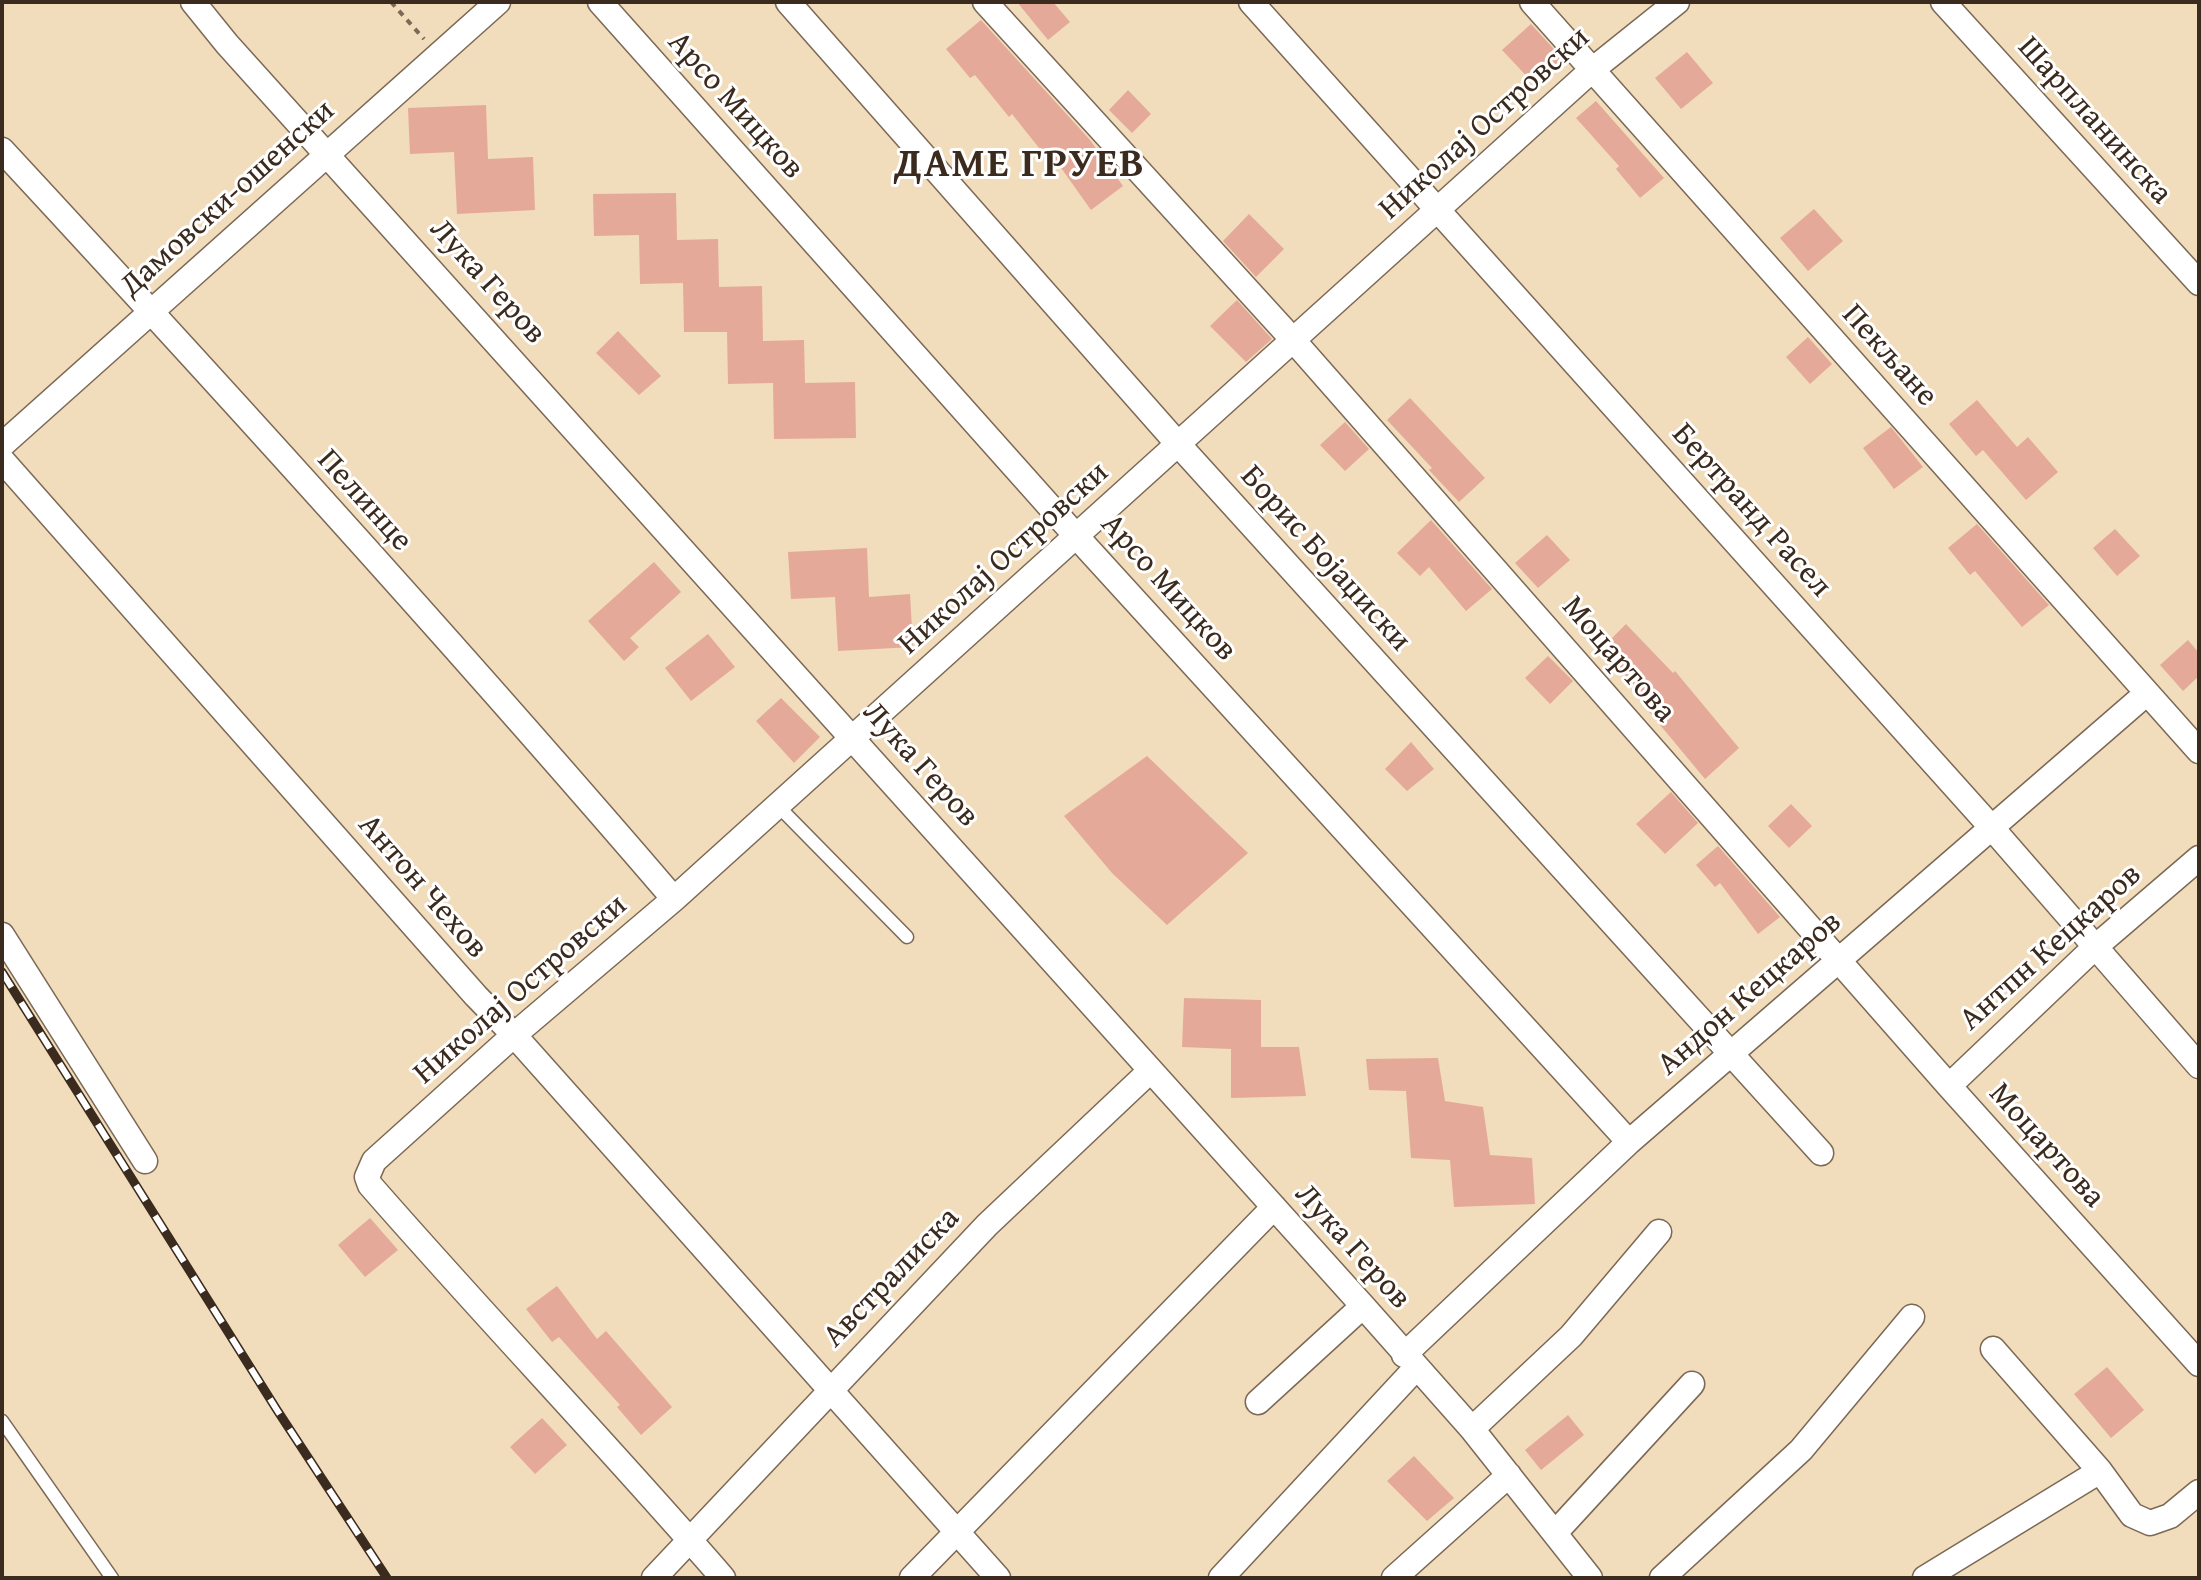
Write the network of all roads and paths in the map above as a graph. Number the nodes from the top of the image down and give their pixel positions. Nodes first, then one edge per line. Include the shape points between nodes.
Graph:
1 (193, 2) edge
2 (391, 2) edge
3 (498, 2) edge
4 (600, 2) edge
5 (788, 2) edge
6 (985, 2) edge
7 (1251, 2) edge
8 (1532, 2) edge
9 (1677, 2) edge
10 (1943, 2) edge
11 (438, 55) junction
12 (1592, 70) junction
13 (2, 150) edge
14 (327, 152) junction
15 (1437, 208) junction
16 (2199, 283) edge
17 (152, 312) junction
18 (1294, 341) junction
19 (1178, 444) junction
20 (2, 445) edge
21 (2, 460) edge
22 (1077, 537) junction
23 (2147, 693) junction
24 (854, 738) junction
25 (2199, 751) edge
26 (778, 806) junction
27 (1992, 828) junction
28 (2199, 858) edge
29 (674, 899) junction
30 (2, 935) edge
31 (907, 937) dead end
32 (2094, 948) junction
33 (1838, 959) junction
34 (514, 1035) junction
35 (1730, 1056) junction
36 (2199, 1066) edge
37 (1150, 1071) junction
38 (1949, 1086) junction
39 (1629, 1142) junction
40 (1821, 1153) dead end
41 (145, 1161) dead end
42 (1274, 1207) junction
43 (1659, 1232) dead end
44 (1363, 1306) junction
45 (1912, 1317) dead end
46 (1993, 1349) dead end
47 (1410, 1361) junction
48 (2199, 1364) edge
49 (1692, 1384) dead end
50 (829, 1390) junction
51 (1258, 1402) dead end
52 (2, 1421) edge
53 (1472, 1429) junction
54 (2100, 1471) junction
55 (1509, 1475) junction
56 (2199, 1492) edge
57 (957, 1531) junction
58 (1555, 1533) junction
59 (689, 1539) junction
60 (112, 1578) edge
61 (654, 1578) edge
62 (723, 1578) edge
63 (912, 1578) edge
64 (998, 1578) edge
65 (1221, 1578) edge
66 (1394, 1578) edge
67 (1590, 1578) edge
68 (1662, 1578) edge
69 (1925, 1578) edge

1 - 14 street, Лука Геров
2 - 11 path
3 - 11 street, Дамовски-ошенски
4 - 22 street, Арсо Мицков
5 - 19 street, Борис Бојаџиски
6 - 18 street, Моцартова
7 - 15 street, Бертранд Расел
8 - 12 street, Пекљане
9 - 12 street, Николај Островски
10 - 16 street, Шарпланинска
11 - 14 street, Дамовски-ошенски
12 - 15 street, Николај Островски
12 - 23 street, Пекљане
13 - 17 street, Пелинце
14 - 17 street, Дамовски-ошенски
14 - 24 street, Лука Геров
15 - 18 street, Николај Островски
15 - 27 street, Бертранд Расел
17 - 20 street, Дамовски-ошенски
17 - 29 street, Пелинце
18 - 19 street, Николај Островски
18 - 33 street, Моцартова
19 - 22 street, Николај Островски
19 - 35 street, Борис Бојаџиски
21 - 34 street, Антон Чехов
22 - 24 street, Николај Островски
22 - 39 street, Арсо Мицков
23 - 25 street, Пекљане
23 - 27 street, Андон Кецкаров
24 - 26 street, Николај Островски
24 - 37 street, Лука Геров
26 - 29 street, Николај Островски
26 - 31 lane
27 - 32 street, Бертранд Расел
27 - 33 street, Андон Кецкаров
28 - 32 street, Антпн Кецкаров
29 - 34 street, Николај Островски
30 - 41 street
32 - 36 street, Бертранд Расел
32 - 38 street, Антпн Кецкаров
33 - 35 street, Андон Кецкаров
33 - 38 street, Моцартова
34 - 50 street, Антон Чехов
34 - 59 street, Николај Островски via 374,1161 367,1177 459,1287
35 - 39 street, Андон Кецкаров
35 - 40 street, Борис Бојаџиски
37 - 42 street, Лука Геров
37 - 50 street, Австралиска via 987,1225
38 - 48 street, Моцартова
39 - 47 street, Андон Кецкаров
42 - 44 street, Лука Геров
42 - 57 street
43 - 53 street via 1571,1336
44 - 47 street, Лука Геров
44 - 51 street
45 - 68 street via 1801,1450
46 - 54 street
47 - 53 street, Лука Геров
47 - 65 street, Андон Кецкаров
49 - 58 street
50 - 57 street, Антон Чехов
50 - 59 street, Австралиска
52 - 60 lane
53 - 55 street, Лука Геров
54 - 56 street via 2132,1515 2150,1523 2170,1516
54 - 69 street
55 - 58 street, Лука Геров
55 - 66 street
57 - 63 street
57 - 64 street, Антон Чехов
58 - 67 street, Лука Геров
59 - 61 street, Австралиска
59 - 62 street

